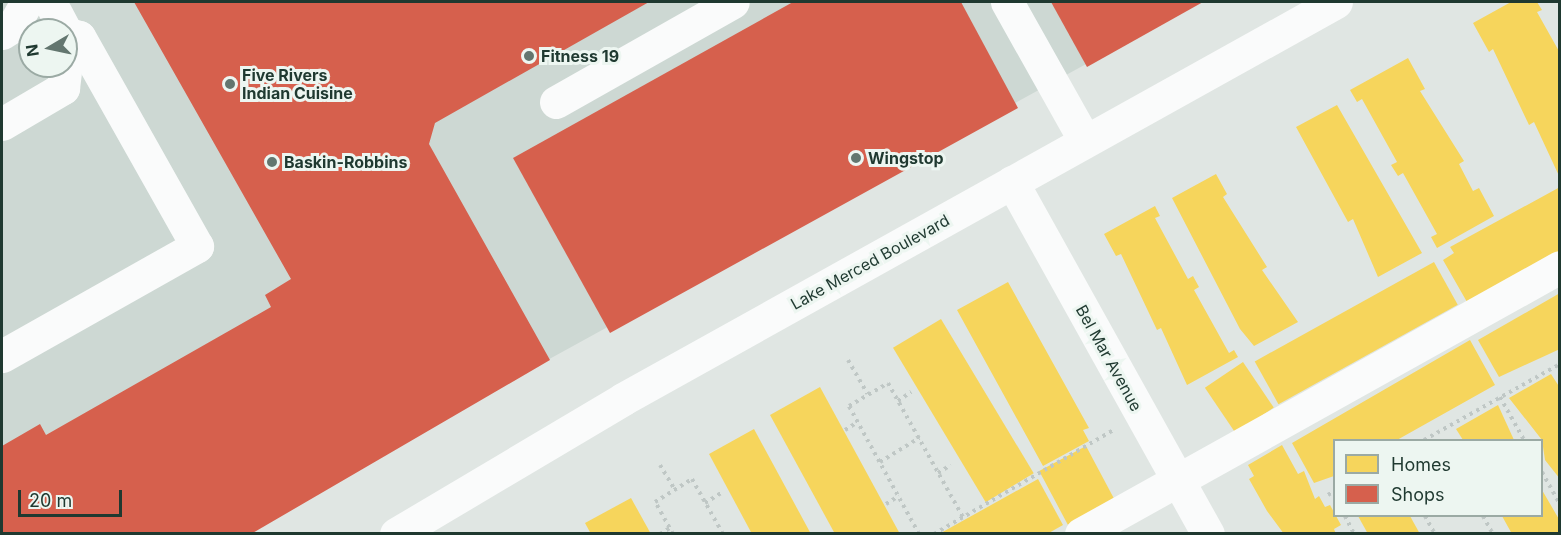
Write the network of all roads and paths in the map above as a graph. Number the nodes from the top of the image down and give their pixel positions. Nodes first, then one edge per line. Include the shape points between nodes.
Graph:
1 (31, 2) edge
2 (1006, 2) edge
3 (1336, 2) edge
4 (731, 14) edge
5 (50, 18) edge
6 (2, 33) edge
7 (78, 37) edge
8 (64, 78) edge
9 (556, 102) dead end
10 (2, 124) edge
11 (1085, 141) junction
12 (1012, 182) junction
13 (1560, 267) edge
14 (2, 356) edge
15 (848, 360) dead end
16 (1560, 364) edge
17 (911, 392) dead end
18 (868, 394) junction
19 (1500, 398) junction
20 (898, 400) junction
21 (858, 423) junction
22 (845, 430) dead end
23 (1112, 431) dead end
24 (1437, 433) junction
25 (919, 438) junction
26 (1427, 439) edge
27 (1440, 439) edge
28 (1523, 439) edge
29 (880, 462) junction
30 (660, 465) dead end
31 (951, 465) dead end
32 (938, 473) junction
33 (1543, 474) edge
34 (1177, 480) junction
35 (675, 490) junction
36 (721, 493) dead end
37 (898, 496) junction
38 (705, 503) junction
39 (886, 504) dead end
40 (1560, 504) edge
41 (963, 517) junction
42 (1346, 517) edge
43 (1425, 517) edge
44 (1484, 517) edge
45 (670, 528) junction
46 (393, 531) edge
47 (660, 534) edge
48 (673, 534) edge
49 (723, 534) edge
50 (919, 534) edge
51 (934, 534) edge
52 (1081, 534) edge
53 (1208, 534) edge
54 (1354, 534) edge
55 (1435, 534) edge
56 (1493, 534) edge

1 - 5 street
1 - 6 street via 13,27
2 - 11 street
3 - 11 street, Lake Merced Boulevard
4 - 9 street
7 - 14 street via 197,246
8 - 10 street via 63,88
11 - 12 street, Lake Merced Boulevard
12 - 34 street, Bel Mar Avenue
12 - 46 street, Lake Merced Boulevard
13 - 34 street
15 - 18 path
16 - 19 path
17 - 20 path
18 - 20 path via 888,383
18 - 21 path via 849,406
19 - 24 path
19 - 28 path
20 - 25 path
21 - 22 path
21 - 29 path
23 - 41 path
24 - 26 path
24 - 27 path
25 - 29 path
25 - 32 path
29 - 37 path
30 - 35 path
31 - 32 path
32 - 41 path
33 - 40 path
34 - 52 street
34 - 53 street, Bel Mar Avenue
35 - 38 path via 692,479
35 - 45 path via 655,502
36 - 38 path
37 - 39 path
37 - 50 path
38 - 49 path
41 - 51 path
42 - 54 path
43 - 55 path
44 - 56 path
45 - 47 path
45 - 48 path

